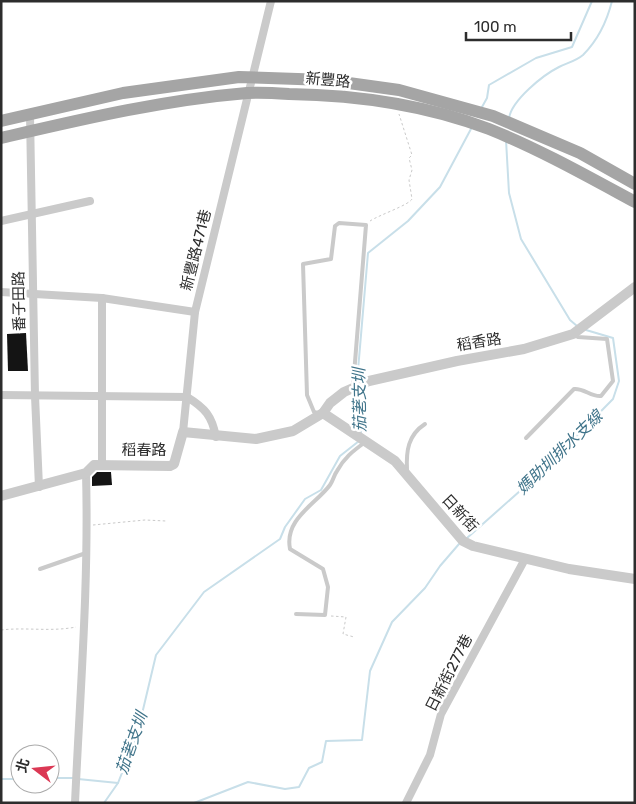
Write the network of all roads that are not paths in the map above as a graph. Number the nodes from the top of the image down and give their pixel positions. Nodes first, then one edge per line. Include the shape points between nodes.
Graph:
1 (271, 1) edge
2 (252, 77) junction
3 (249, 93) junction
4 (30, 114) junction
5 (1, 121) edge
6 (29, 131) junction
7 (1, 138) edge
8 (635, 184) edge
9 (90, 201) dead end
10 (635, 202) edge
11 (30, 214) junction
12 (1, 221) edge
13 (635, 288) edge
14 (1, 292) edge
15 (33, 294) junction
16 (102, 298) junction
17 (195, 312) junction
18 (573, 334) junction
19 (353, 388) junction
20 (1, 395) edge
21 (104, 395) junction
22 (35, 396) junction
23 (187, 397) junction
24 (322, 414) junction
25 (425, 424) dead end
26 (183, 432) junction
27 (216, 437) junction
28 (526, 438) dead end
29 (366, 442) junction
30 (102, 464) junction
31 (86, 473) junction
32 (407, 473) junction
33 (39, 487) junction
34 (1, 496) edge
35 (86, 553) junction
36 (525, 559) junction
37 (40, 569) dead end
38 (635, 579) edge
39 (296, 614) dead end
40 (75, 803) edge
41 (406, 803) edge

1 - 2 street, 新豐路471巷
2 - 3 street, 新豐路471巷
2 - 4 main road, 新豐路 via 123,93
2 - 8 main road, 新豐路 via 327,80 399,90 480,112 580,153
3 - 6 main road, 新豐路 via 127,108
3 - 10 main road, 新豐路 via 324,95 397,104 473,124 573,169
3 - 17 street, 新豐路471巷
4 - 5 main road, 新豐路
4 - 6 street, 番子田路
6 - 7 main road, 新豐路
6 - 11 street, 番子田路
9 - 11 street
11 - 12 street
11 - 15 street, 番子田路
13 - 18 street, 稻香路
14 - 15 street
15 - 16 street
15 - 22 street, 番子田路
16 - 17 street
16 - 21 street
17 - 23 street, 新豐路471巷
18 - 19 street, 稻香路 via 524,349 421,368
18 - 28 lane via 607,339 613,381 601,396 574,389
19 - 24 street, 稻香路 via 330,403
19 - 24 lane via 366,225 339,223 335,226 331,259 303,264 307,395 314,412
20 - 22 street
21 - 22 street
21 - 23 street
21 - 30 street
22 - 33 street, 番子田路
23 - 26 street, 新豐路471巷
23 - 27 street via 203,407 212,420
24 - 27 street, 稻春路 via 293,431 256,439
24 - 29 street, 日新街
25 - 32 lane via 410,440 406,453
26 - 27 street, 稻春路
26 - 30 street, 稻春路 via 174,464 170,466
29 - 32 street, 日新街
29 - 39 lane via 348,454 331,484 299,516 290,537 290,548 323,569 328,587 324,615
30 - 31 street, 稻春路 via 94,465
31 - 33 street, 稻春路
31 - 35 street
32 - 36 street, 日新街 via 463,542
33 - 34 street, 稻春路
35 - 37 lane
35 - 40 street
36 - 38 street, 日新街
36 - 41 street, 日新街277巷 via 441,714 430,755

